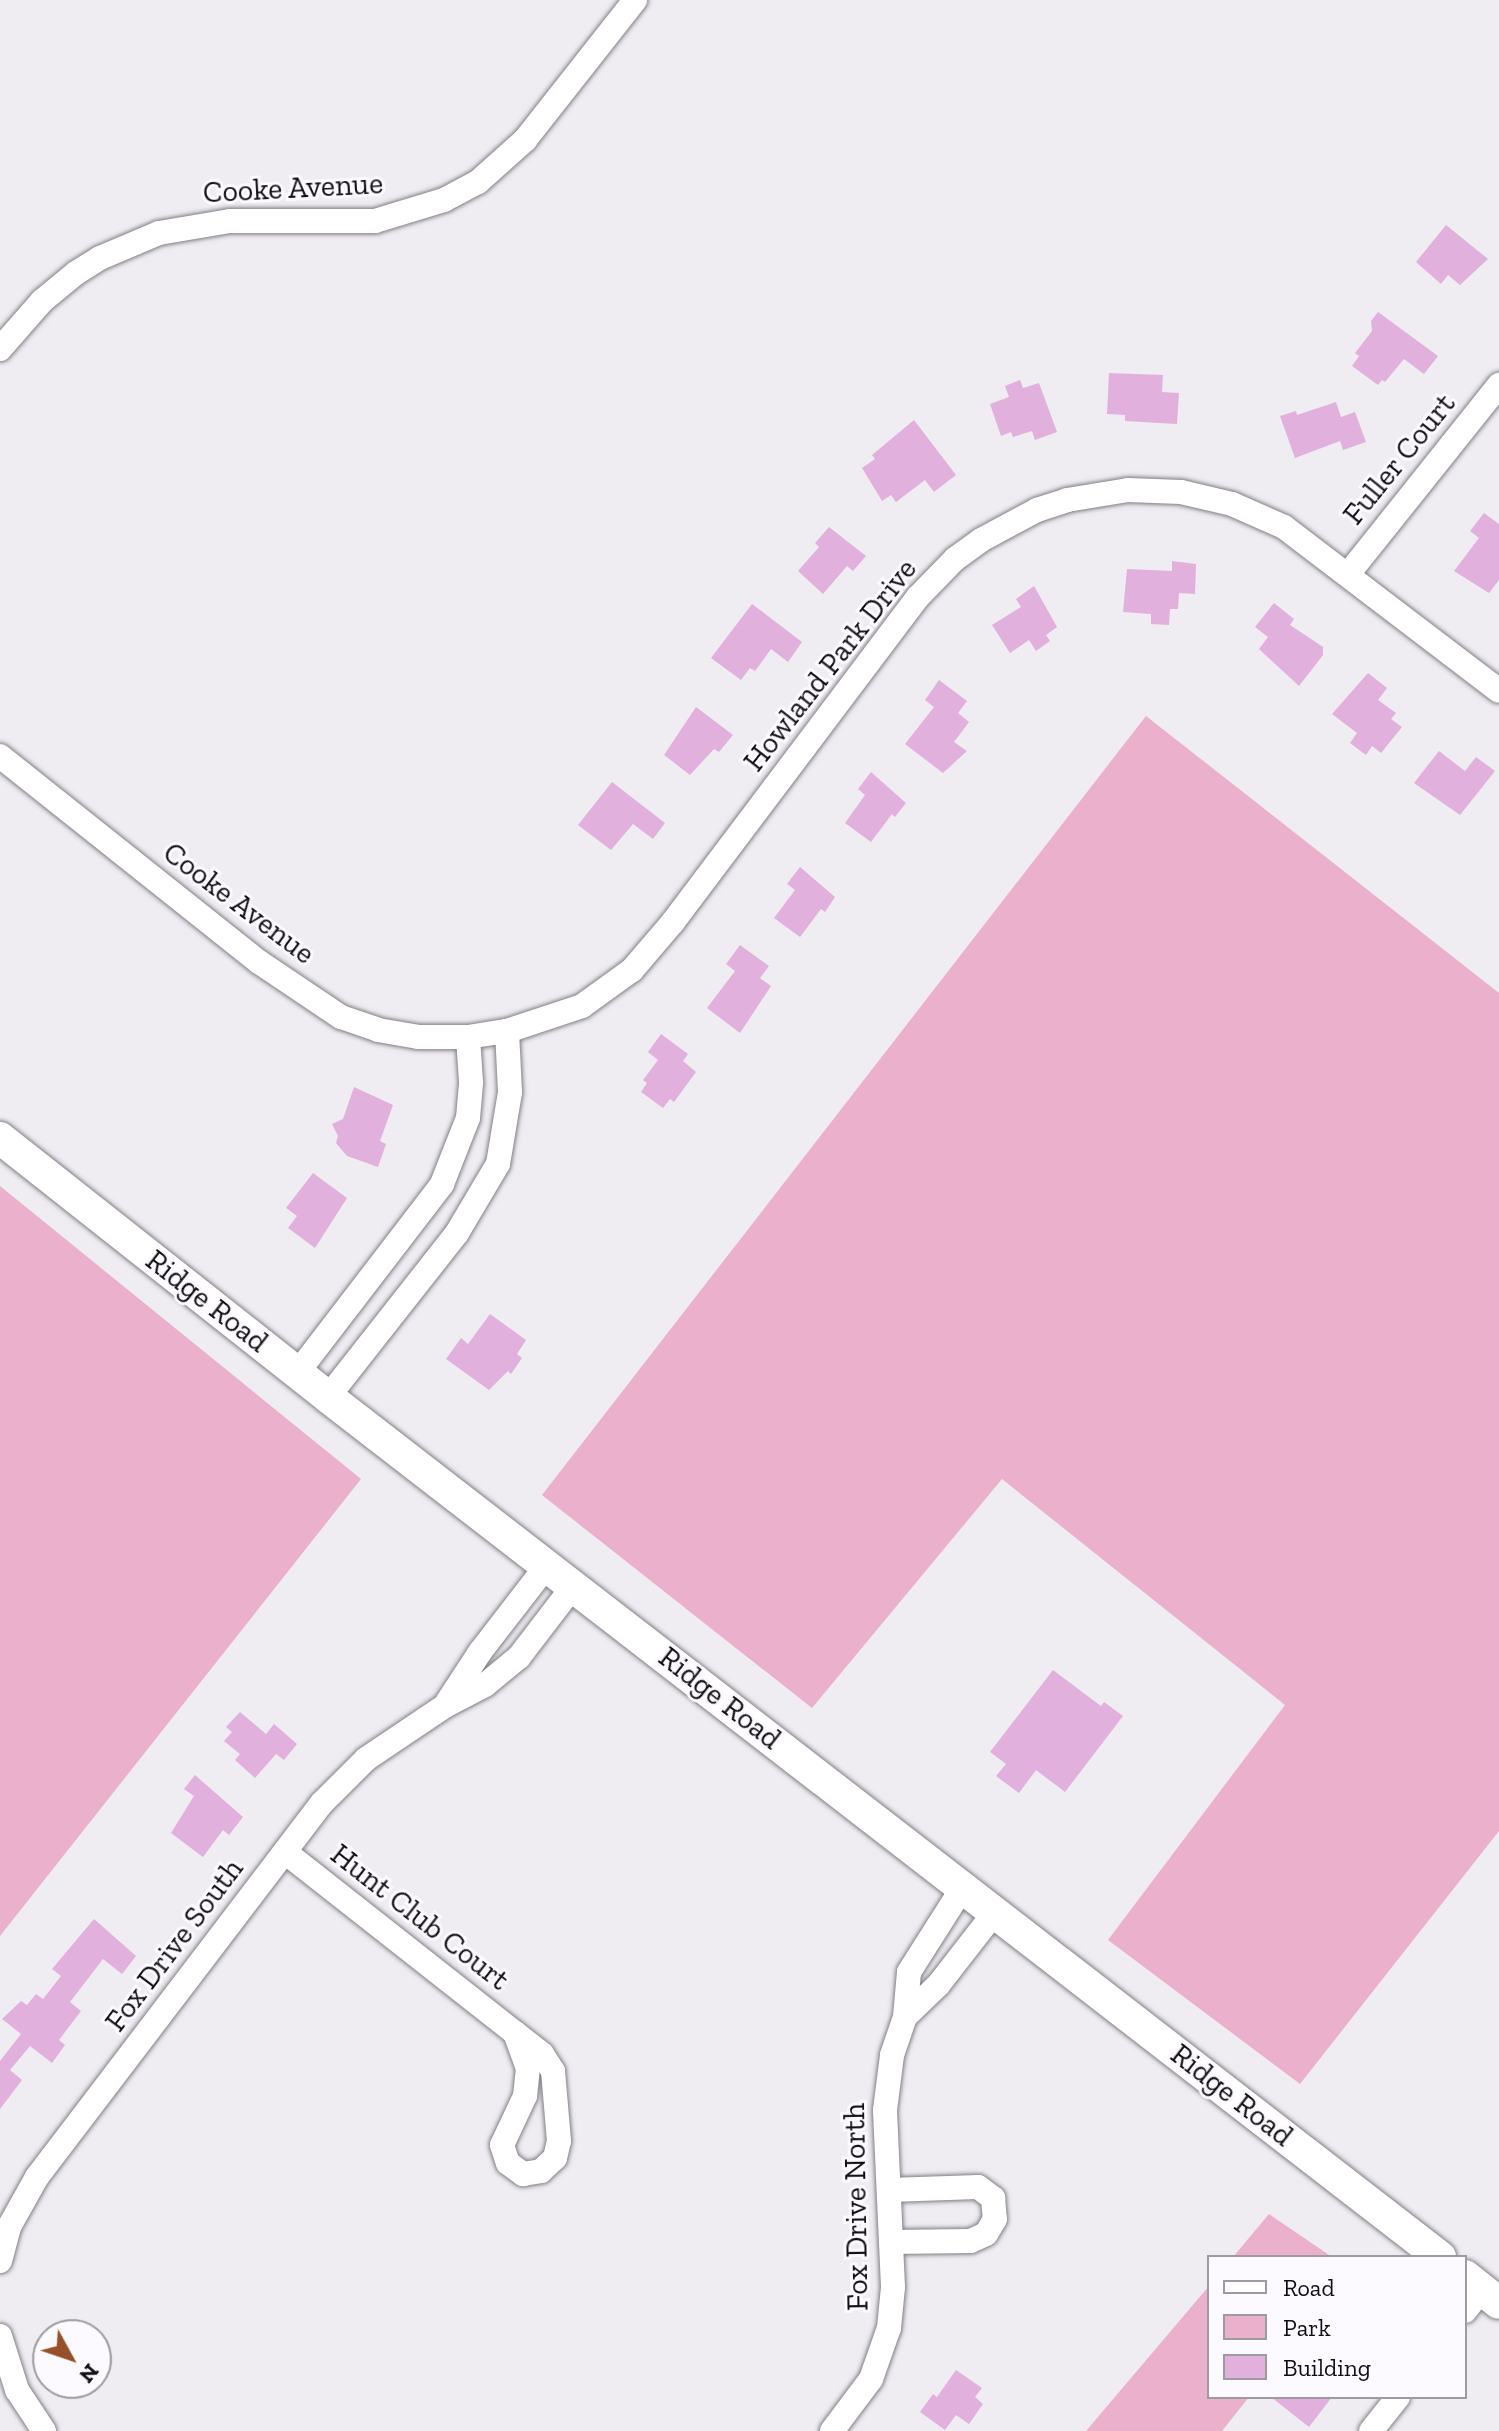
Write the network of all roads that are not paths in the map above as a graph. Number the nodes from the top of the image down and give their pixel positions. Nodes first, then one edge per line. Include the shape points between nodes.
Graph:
1 (635, 0) edge
2 (0, 349) edge
3 (1499, 385) edge
4 (1349, 573) junction
5 (1499, 691) edge
6 (0, 756) edge
7 (507, 1031) junction
8 (468, 1037) junction
9 (0, 1138) edge
10 (298, 1372) junction
11 (328, 1397) junction
12 (548, 1564) junction
13 (574, 1585) junction
14 (445, 1706) junction
15 (285, 1852) junction
16 (963, 1887) junction
17 (995, 1912) junction
18 (905, 2017) junction
19 (515, 2033) junction
20 (889, 2190) junction
21 (891, 2242) junction
22 (1437, 2255) edge
23 (0, 2261) edge
24 (0, 2336) edge
25 (1396, 2399) edge
26 (44, 2431) edge
27 (832, 2431) edge
28 (1371, 2431) edge

1 - 2 street, Cooke Avenue via 525,140 478,182 444,200 375,221 230,221 159,233 76,273 42,301
3 - 4 street, Fuller Court
4 - 5 street, Howland Park Drive
4 - 7 street, Howland Park Drive via 1284,527 1232,504 1181,492 1094,494 1009,523 955,559 918,597 632,970 582,1006
6 - 8 street, Cooke Avenue via 259,962 341,1017 419,1037
7 - 8 street, Howland Park Drive
7 - 11 street via 510,1092 498,1164 457,1233
8 - 10 street via 468,1118 442,1184
9 - 10 street, Ridge Road
10 - 11 street, Ridge Road
11 - 12 street, Ridge Road
12 - 13 street, Ridge Road
12 - 14 street, Fox Drive South
13 - 14 street, Fox Drive South via 519,1657 485,1685
13 - 16 street, Ridge Road
14 - 15 street, Fox Drive South via 350,1773
15 - 19 street, Hunt Club Court
15 - 23 street, Fox Drive South via 37,2177 9,2227
16 - 17 street, Ridge Road
16 - 18 street, Fox Drive North via 909,1972
17 - 18 street, Fox Drive North via 939,1984
17 - 22 street, Ridge Road
18 - 20 street, Fox Drive North via 887,2087
19 - 19 street, Hunt Club Court via 528,2068 525,2096 502,2145 508,2163 523,2174 541,2171 555,2158 559,2141 553,2071 542,2054
20 - 21 street, Fox Drive North
20 - 21 street via 978,2187 993,2198 995,2219 986,2234 970,2241
21 - 27 street, Fox Drive North via 892,2308 882,2354 858,2401
24 - 26 street via 17,2390
25 - 28 street

